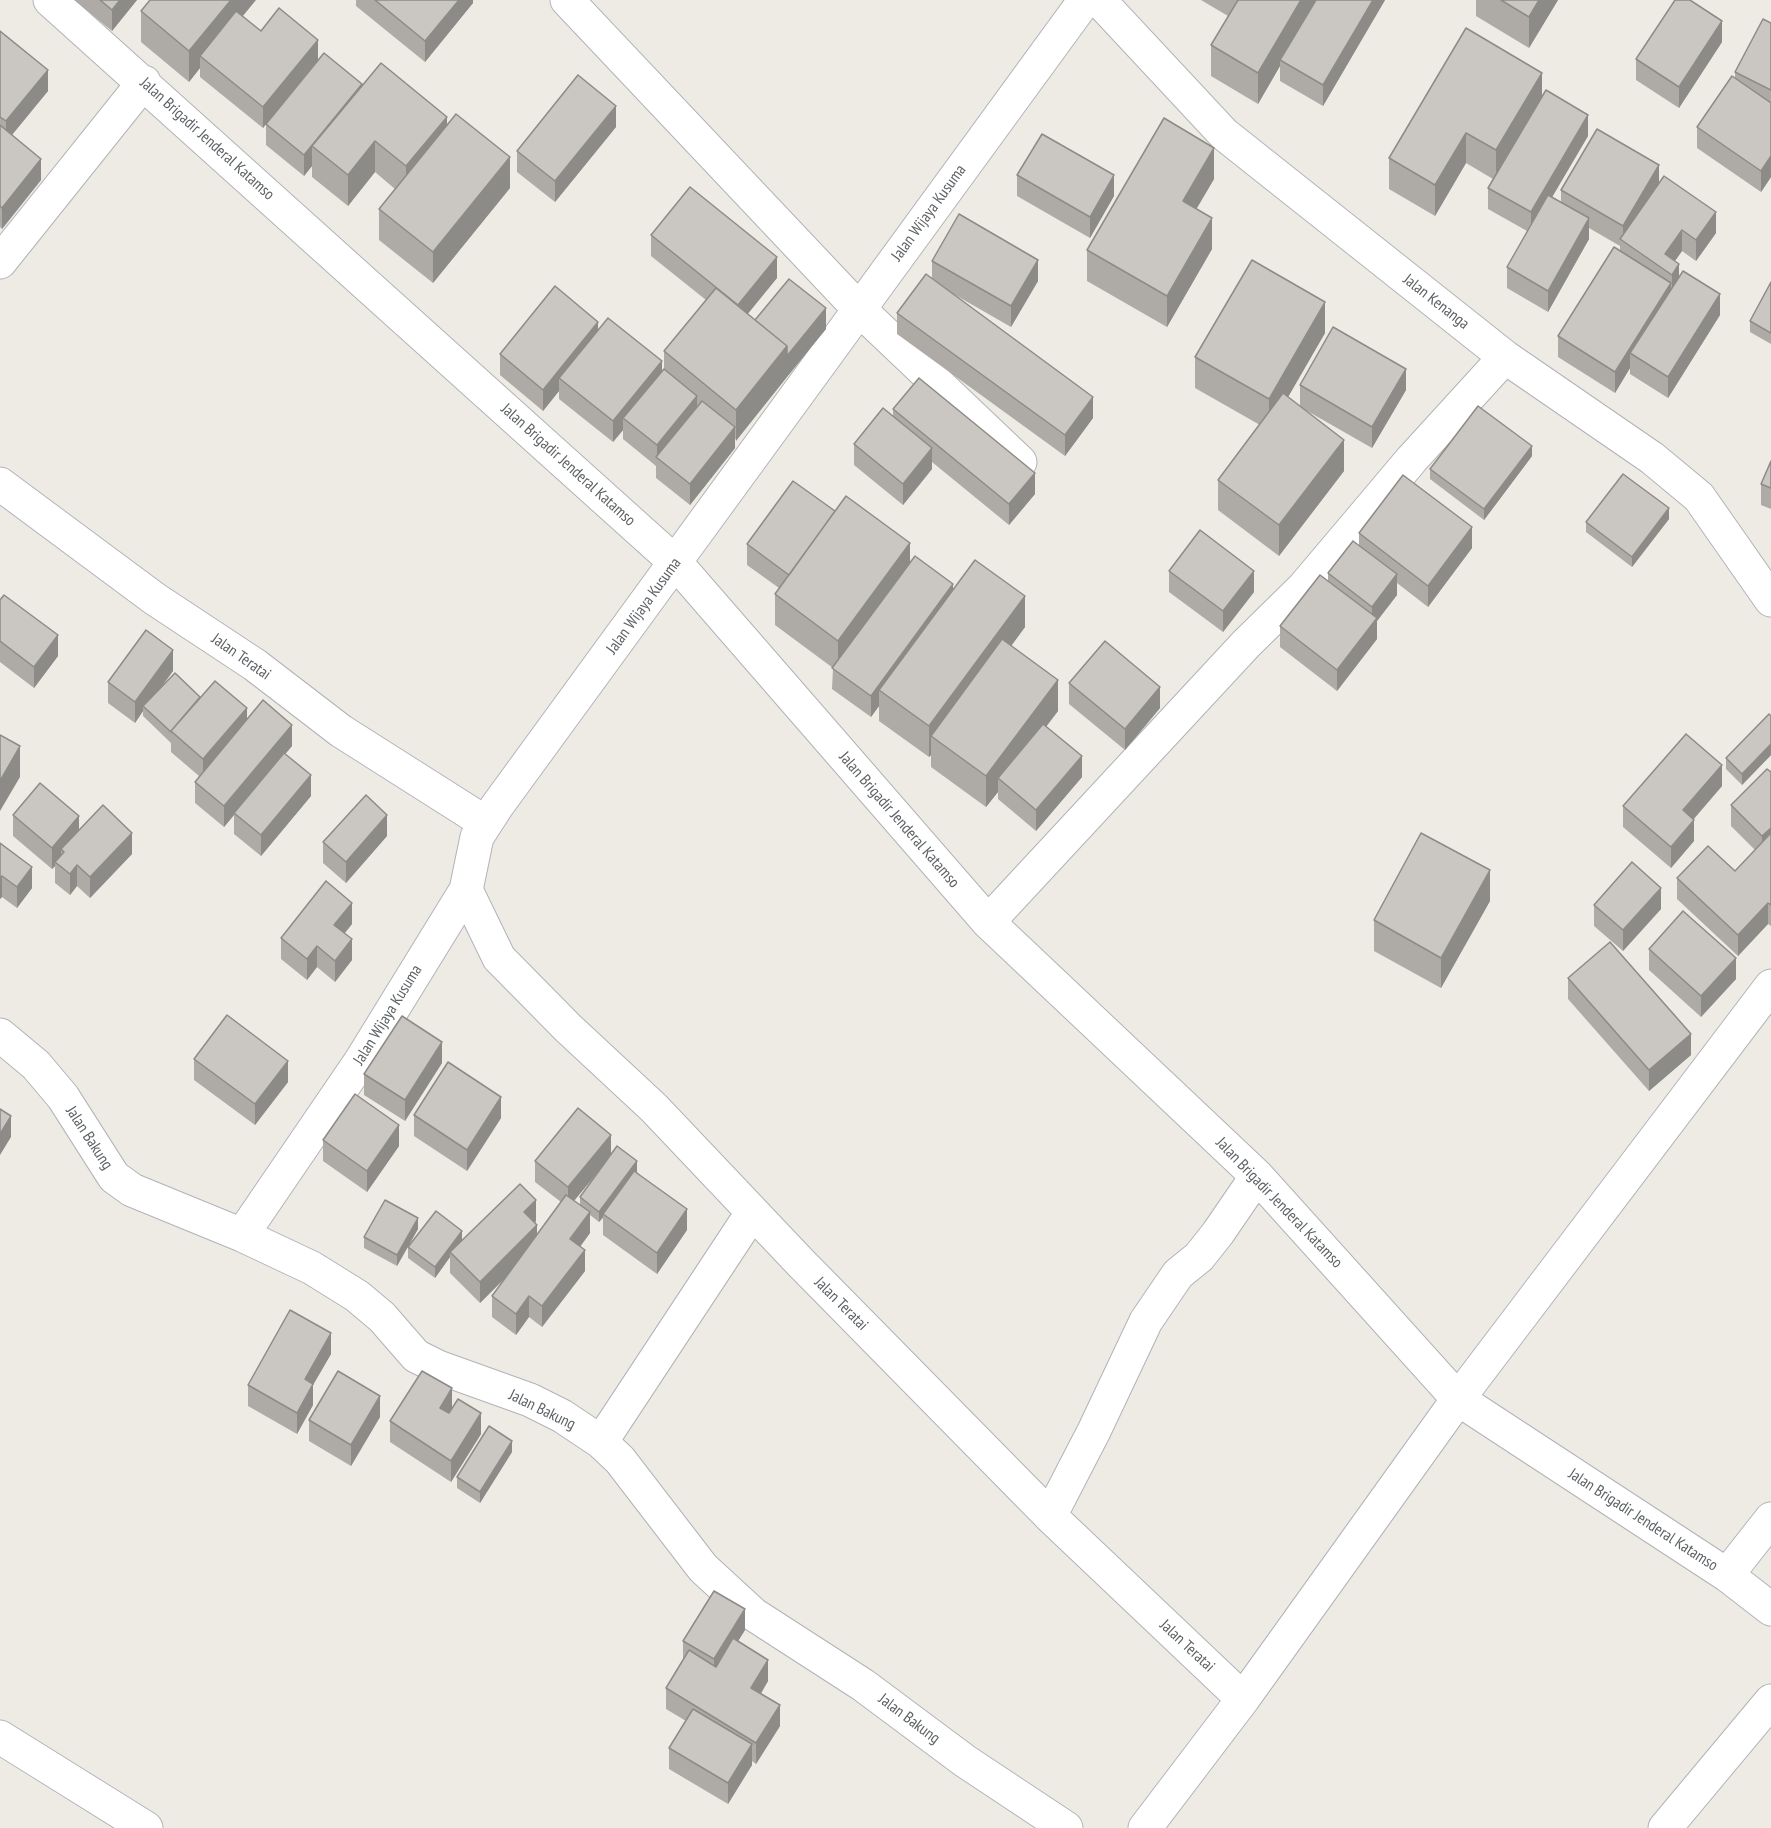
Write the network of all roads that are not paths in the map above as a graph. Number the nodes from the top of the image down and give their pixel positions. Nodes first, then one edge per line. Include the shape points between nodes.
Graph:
1 (50, 0) edge
2 (567, 0) edge
3 (1085, 0) edge
4 (1099, 0) edge
5 (144, 82) junction
6 (0, 262) edge
7 (859, 309) junction
8 (1505, 357) junction
9 (1020, 462) edge
10 (0, 484) edge
11 (676, 563) junction
12 (1771, 600) edge
13 (486, 823) junction
14 (466, 890) junction
15 (988, 922) junction
16 (1771, 986) edge
17 (0, 1035) edge
18 (1257, 1176) junction
19 (753, 1213) junction
20 (242, 1234) junction
21 (1458, 1399) junction
22 (601, 1442) junction
23 (1050, 1516) junction
24 (1771, 1519) edge
25 (1727, 1575) junction
26 (1771, 1609) edge
27 (1243, 1699) junction
28 (1771, 1701) edge
29 (0, 1737) edge
30 (146, 1828) edge
31 (1066, 1828) edge
32 (1145, 1828) edge
33 (1665, 1828) edge

1 - 5 street, Jalan Brigadir Jenderal Katamso
2 - 7 street
3 - 7 street, Jalan Wijaya Kusuma
4 - 8 street, Jalan Kenanga via 1224,134
5 - 6 street
5 - 11 street, Jalan Brigadir Jenderal Katamso
7 - 9 street
7 - 11 street, Jalan Wijaya Kusuma
8 - 12 street, Jalan Kenanga via 1652,458 1698,497
8 - 15 street via 1304,587 1246,644
10 - 13 street, Jalan Teratai via 155,599 255,665 340,731
11 - 13 street, Jalan Wijaya Kusuma
11 - 15 street, Jalan Brigadir Jenderal Katamso
13 - 14 street, Jalan Wijaya Kusuma via 477,837
14 - 19 street, Jalan Teratai via 499,958 654,1108
14 - 20 street, Jalan Wijaya Kusuma via 362,1059
15 - 18 street, Jalan Brigadir Jenderal Katamso
16 - 21 street
17 - 20 street, Jalan Bakung via 36,1065 63,1097 114,1177 132,1190
18 - 21 street, Jalan Brigadir Jenderal Katamso
18 - 23 street via 1218,1233 1199,1257 1178,1274 1146,1321
19 - 22 street
19 - 23 street, Jalan Teratai
20 - 22 street, Jalan Bakung via 349,1291 382,1317 416,1356 530,1400
21 - 25 street, Jalan Brigadir Jenderal Katamso
21 - 27 street
22 - 31 street, Jalan Bakung via 620,1460 703,1568 753,1614 863,1685 965,1761
23 - 27 street, Jalan Teratai
24 - 25 street
25 - 26 street, Jalan Brigadir Jenderal Katamso
27 - 32 street
28 - 33 street
29 - 30 street

